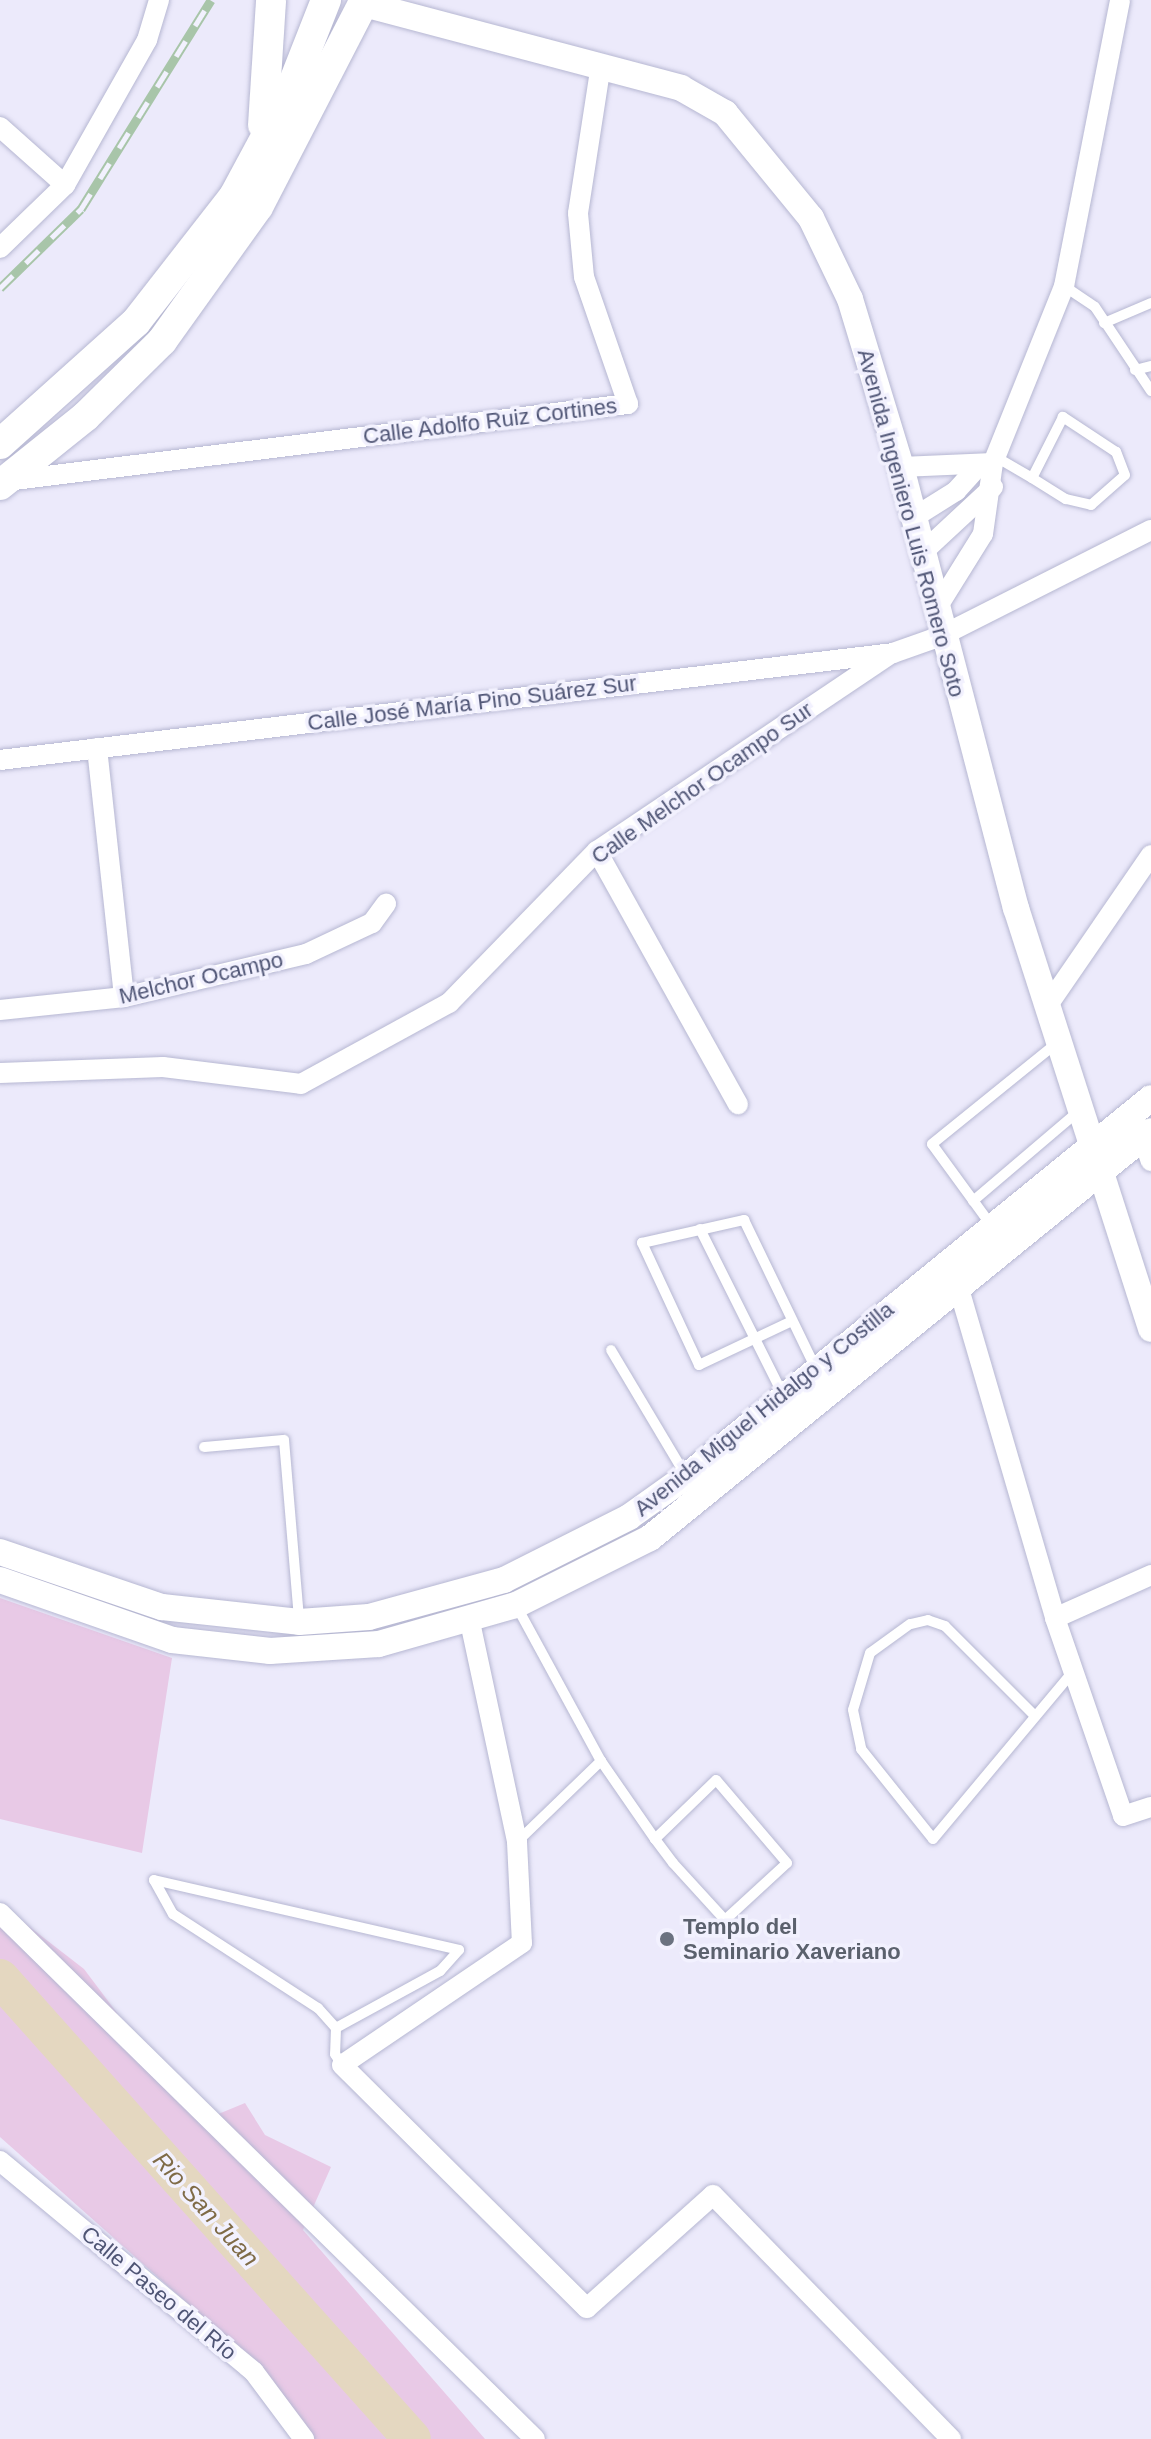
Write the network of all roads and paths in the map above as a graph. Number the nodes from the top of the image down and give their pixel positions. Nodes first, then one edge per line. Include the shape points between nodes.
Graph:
1 (159, 0) edge
2 (271, 0) edge
3 (326, 0) edge
4 (1120, 0) edge
5 (362, 1) edge
6 (601, 65) junction
7 (0, 127) edge
8 (259, 153) junction
9 (65, 185) junction
10 (0, 248) edge
11 (1064, 286) junction
12 (1151, 303) edge
13 (1104, 323) junction
14 (1151, 366) edge
15 (1135, 370) junction
16 (1151, 391) edge
17 (0, 444) edge
18 (989, 462) junction
19 (901, 467) junction
20 (1032, 478) junction
21 (3, 483) edge
22 (993, 487) junction
23 (913, 518) junction
24 (1151, 530) edge
25 (922, 553) junction
26 (938, 624) junction
27 (893, 653) junction
28 (97, 748) junction
29 (0, 760) edge
30 (597, 851) junction
31 (1151, 855) edge
32 (386, 904) dead end
33 (124, 997) junction
34 (1048, 1005) junction
35 (0, 1010) edge
36 (1060, 1041) junction
37 (0, 1073) edge
38 (1142, 1103) edge
39 (738, 1104) dead end
40 (1082, 1109) junction
41 (1147, 1134) edge
42 (1093, 1142) junction
43 (1151, 1161) edge
44 (1102, 1173) junction
45 (973, 1201) junction
46 (991, 1225) junction
47 (700, 1229) junction
48 (959, 1289) junction
49 (792, 1321) junction
50 (1151, 1329) edge
51 (751, 1340) junction
52 (611, 1350) dead end
53 (822, 1380) junction
54 (784, 1396) junction
55 (204, 1447) dead end
56 (687, 1476) junction
57 (0, 1552) edge
58 (1151, 1575) edge
59 (0, 1580) edge
60 (504, 1580) junction
61 (516, 1605) junction
62 (1055, 1618) junction
63 (299, 1622) junction
64 (470, 1622) junction
65 (1072, 1673) junction
66 (1035, 1716) junction
67 (601, 1761) junction
68 (1151, 1807) edge
69 (655, 1839) junction
70 (517, 1842) junction
71 (0, 1913) edge
72 (336, 2028) junction
73 (342, 2065) junction
74 (0, 2161) edge
75 (304, 2439) edge
76 (535, 2439) edge
77 (951, 2439) edge

1 - 9 street via 147,40
2 - 8 main road
3 - 8 main road
4 - 11 street
5 - 6 street, Avenida Ingeniero Luis Romero Soto
5 - 21 main road via 258,207 162,341
6 - 19 street, Avenida Ingeniero Luis Romero Soto via 681,88 725,113 767,158 811,218 850,299
6 - 21 street, Calle Adolfo Ruiz Cortines via 578,213 584,277 628,404
7 - 9 street
8 - 17 main road via 234,196 136,322
9 - 10 street
11 - 13 lane via 1095,307
11 - 18 street
12 - 13 lane
13 - 15 lane
14 - 15 lane
15 - 16 lane
18 - 19 street
18 - 20 lane
18 - 22 street
18 - 23 street
19 - 23 street, Avenida Ingeniero Luis Romero Soto
20 - 20 lane via 1066,499 1091,505 1125,475 1116,452 1063,417
22 - 25 street
22 - 26 street via 983,534
23 - 25 street, Avenida Ingeniero Luis Romero Soto
24 - 26 street, Calle José María Pino Suárez Sur
25 - 26 street, Avenida Ingeniero Luis Romero Soto
26 - 27 street, Calle José María Pino Suárez Sur
26 - 34 street, Avenida Ingeniero Luis Romero Soto
27 - 28 street, Calle José María Pino Suárez Sur
27 - 30 street, Calle Melchor Ocampo Sur
28 - 29 street, Calle José María Pino Suárez Sur
28 - 33 street
30 - 37 street, Calle Melchor Ocampo Sur via 449,1003 301,1084 163,1067
30 - 39 street
31 - 34 street
32 - 33 street, Melchor Ocampo via 372,923 306,954
33 - 35 street, Melchor Ocampo
34 - 36 street, Avenida Ingeniero Luis Romero Soto
36 - 40 street, Avenida Ingeniero Luis Romero Soto
36 - 45 lane via 932,1144
38 - 41 street
38 - 42 street, Avenida Miguel Hidalgo y Costilla
40 - 42 street, Avenida Ingeniero Luis Romero Soto
40 - 45 lane
41 - 43 street
41 - 44 street, Avenida Miguel Hidalgo y Costilla
42 - 44 street, Avenida Ingeniero Luis Romero Soto
42 - 46 street, Avenida Miguel Hidalgo y Costilla
44 - 48 street, Avenida Miguel Hidalgo y Costilla
44 - 50 street, Avenida Ingeniero Luis Romero Soto
45 - 46 lane
46 - 53 street, Avenida Miguel Hidalgo y Costilla
47 - 49 lane via 744,1220
47 - 51 lane
47 - 51 lane via 642,1243 699,1365
48 - 53 street, Avenida Miguel Hidalgo y Costilla
48 - 62 street
49 - 51 lane
49 - 53 lane
51 - 54 lane
52 - 56 lane
53 - 54 street, Avenida Miguel Hidalgo y Costilla
53 - 61 street, Avenida Miguel Hidalgo y Costilla via 650,1538
54 - 56 street, Avenida Miguel Hidalgo y Costilla
55 - 63 lane via 284,1440
56 - 60 street, Avenida Miguel Hidalgo y Costilla via 629,1517
57 - 63 street, Avenida Miguel Hidalgo y Costilla via 162,1607
58 - 62 street
59 - 64 street, Avenida Miguel Hidalgo y Costilla via 172,1640 270,1651 379,1644
60 - 61 lane
60 - 63 street, Avenida Miguel Hidalgo y Costilla via 369,1617
61 - 64 street, Avenida Miguel Hidalgo y Costilla
61 - 67 lane
62 - 65 street
64 - 70 street
65 - 66 lane
65 - 68 street via 1123,1816
66 - 66 lane via 933,1839 861,1749 853,1710 870,1653 910,1624 928,1620 945,1626
67 - 69 lane
67 - 70 lane
69 - 69 lane via 716,1780 787,1863 725,1920
70 - 73 street via 522,1943
71 - 76 street
72 - 72 lane via 288,1985 173,1914 154,1880 459,1950 440,1971
72 - 73 lane
73 - 77 street via 587,2308 713,2195
74 - 75 street, Calle Paseo del Río via 254,2372

